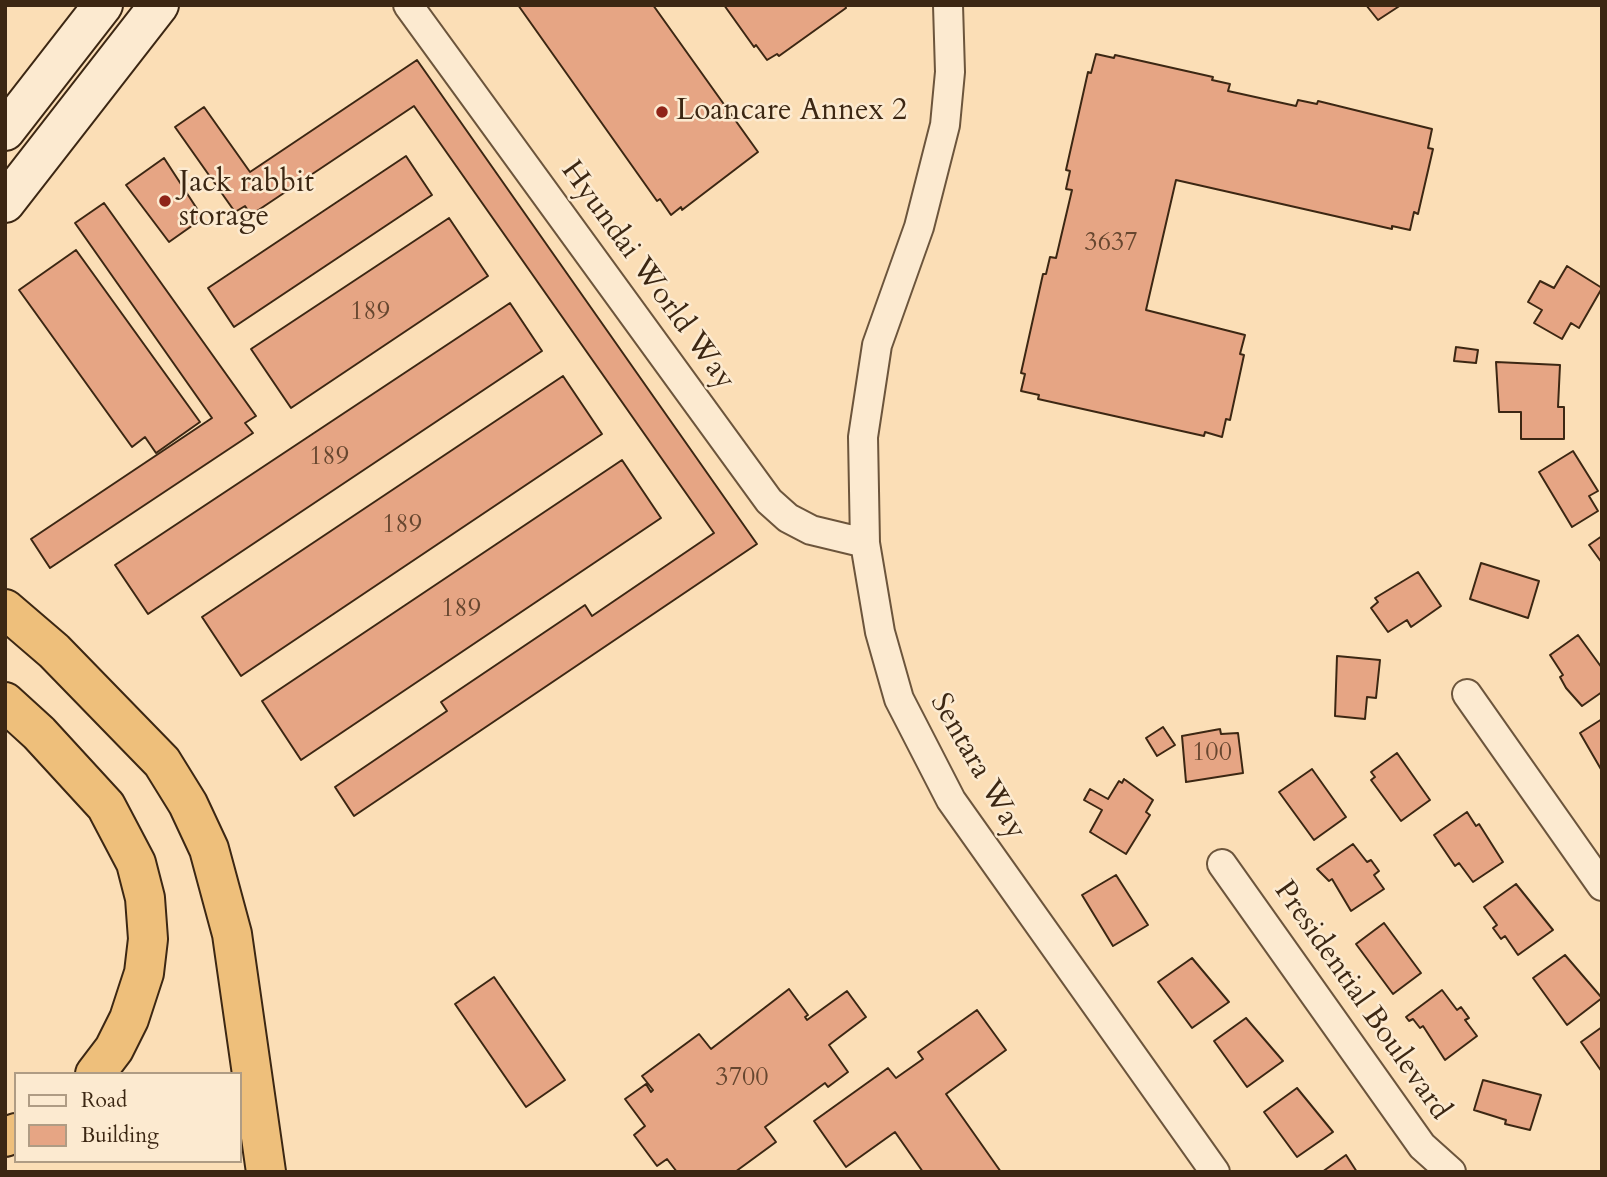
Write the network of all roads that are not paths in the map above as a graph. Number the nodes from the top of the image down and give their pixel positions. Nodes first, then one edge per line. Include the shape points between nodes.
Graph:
1 (103, 5) edge
2 (159, 5) edge
3 (408, 5) edge
4 (948, 5) edge
5 (5, 131) edge
6 (5, 203) edge
7 (865, 543) junction
8 (5, 609) edge
9 (1466, 694) dead end
10 (5, 702) edge
11 (1222, 864) dead end
12 (1602, 886) edge
13 (97, 1072) edge
14 (266, 1172) edge
15 (1215, 1172) edge
16 (1451, 1172) edge

1 - 5 main road
2 - 6 main road
3 - 7 street, Hyundai World Way via 769,501 811,530
4 - 7 street, Sentara Way via 950,72 945,125 919,227 877,345 868,386 863,437
7 - 15 street, Sentara Way via 880,632 899,699 927,758 1000,874
8 - 14 highway via 54,651 162,762 209,849 232,934
9 - 12 street
10 - 13 highway via 106,806 133,855 145,898 148,939 144,973 129,1019
11 - 16 street, Presidential Boulevard via 1422,1146

